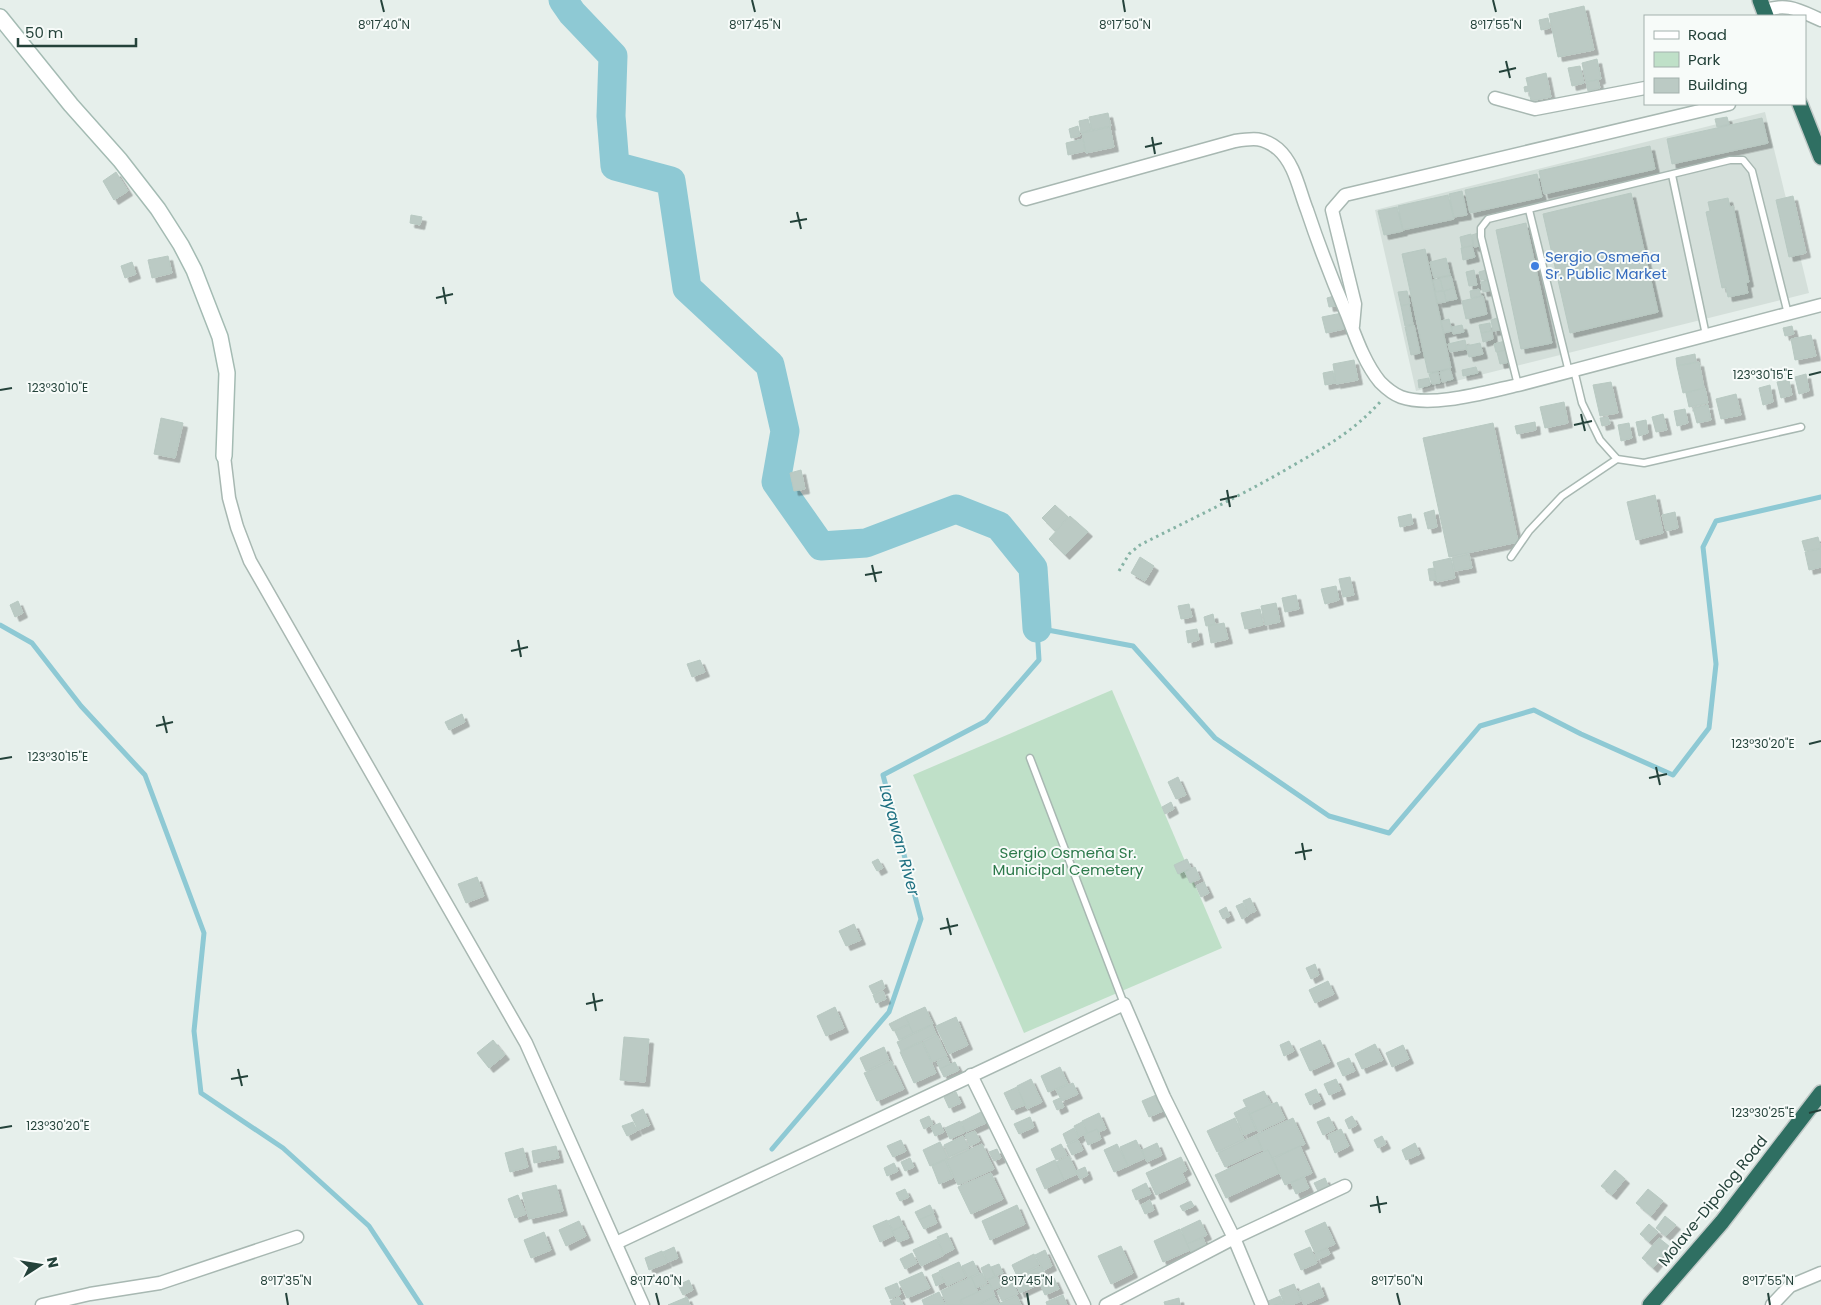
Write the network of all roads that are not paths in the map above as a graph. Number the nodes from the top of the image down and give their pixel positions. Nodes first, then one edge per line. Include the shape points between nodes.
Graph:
1 (1763, 9) edge
2 (0, 17) edge
3 (1821, 20) edge
4 (1644, 88) edge
5 (1495, 98) dead end
6 (1725, 105) edge
7 (1800, 105) edge
8 (1821, 157) edge
9 (1672, 175) junction
10 (1026, 199) dead end
11 (1529, 210) junction
12 (1821, 305) edge
13 (1788, 314) junction
14 (1353, 330) junction
15 (1706, 335) junction
16 (1572, 371) junction
17 (1518, 385) junction
18 (1801, 427) dead end
19 (224, 456) joint
20 (1617, 458) junction
21 (1511, 557) dead end
22 (1030, 758) dead end
23 (1124, 1004) junction
24 (971, 1075) junction
25 (1821, 1093) edge
26 (1345, 1186) dead end
27 (298, 1237) dead end
28 (1234, 1238) junction
29 (616, 1243) junction
30 (1821, 1273) edge
31 (42, 1305) edge
32 (643, 1305) edge
33 (1084, 1305) edge
34 (1106, 1305) edge
35 (1262, 1305) edge
36 (1650, 1305) edge
37 (1772, 1305) edge

1 - 3 street via 1789,8
2 - 19 street via 158,209 194,270 220,337 227,373
4 - 5 street via 1535,109
6 - 14 street via 1346,196 1332,210 1355,304
7 - 8 highway
9 - 11 lane
9 - 13 lane via 1730,160 1743,160 1748,165
9 - 15 lane
10 - 14 street via 1235,141 1257,138 1268,142 1290,162 1321,252
11 - 16 lane
11 - 17 lane via 1488,219 1481,228
12 - 13 street
13 - 15 street
14 - 17 street via 1379,381 1402,397 1419,402 1469,396
15 - 16 street
16 - 17 street
16 - 20 lane via 1582,403 1600,440
18 - 20 lane via 1644,463
19 - 29 street via 229,498 250,561 526,1043
20 - 21 lane via 1562,496 1529,531
22 - 23 lane
23 - 24 street
23 - 28 street via 1164,1097
24 - 29 street
24 - 33 street
25 - 36 highway, Molave-Dipolog Road via 1722,1222
26 - 28 street
27 - 31 street via 160,1283
28 - 34 street
28 - 35 street
29 - 32 street
30 - 37 street via 1790,1286

